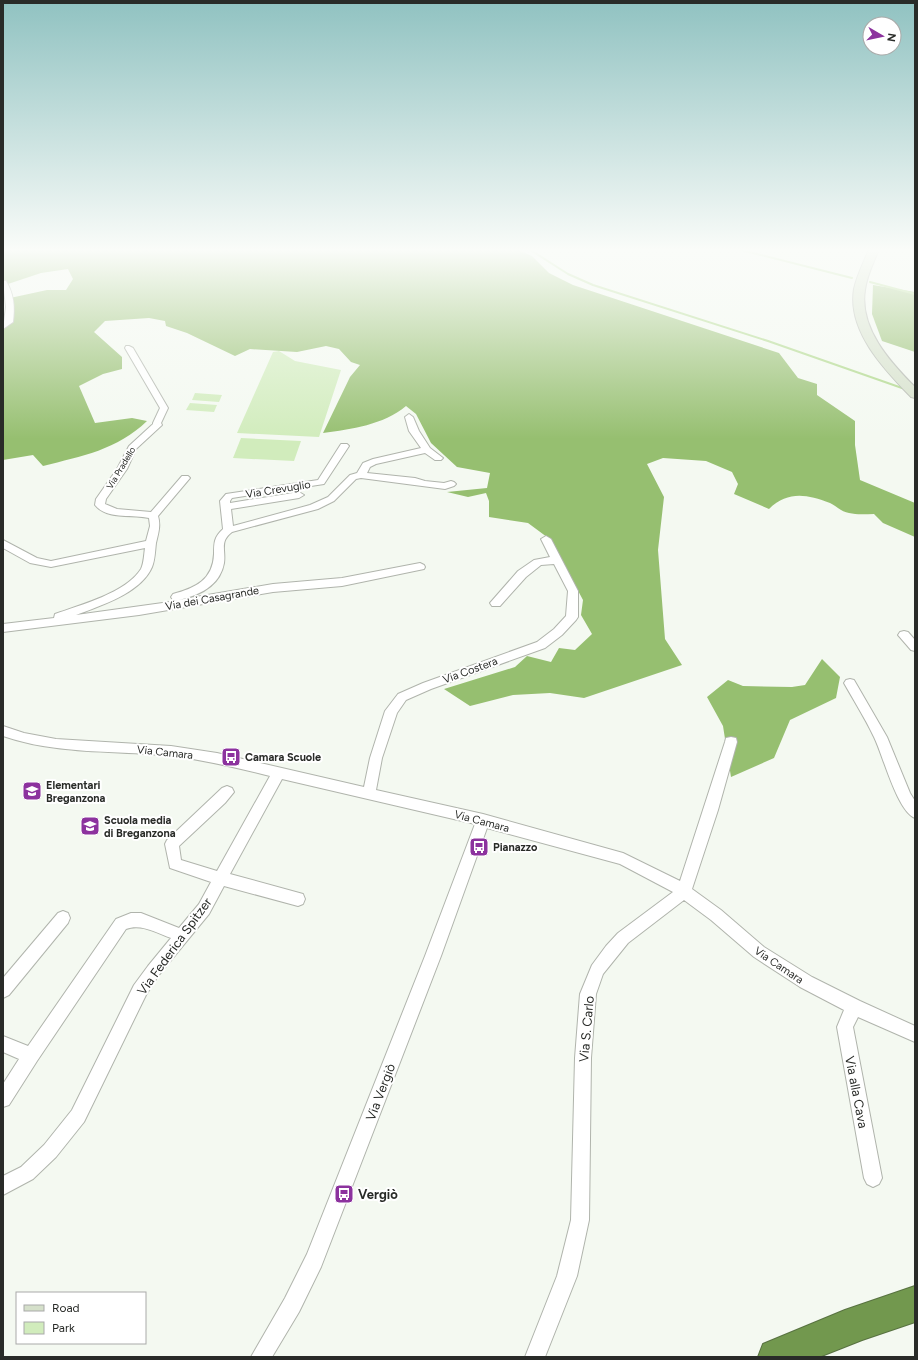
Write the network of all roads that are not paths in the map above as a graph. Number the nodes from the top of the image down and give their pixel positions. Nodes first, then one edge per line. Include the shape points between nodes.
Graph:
1 (10, 312) edge
2 (861, 312) edge
3 (3, 327) edge
4 (129, 348) dead end
5 (915, 394) edge
6 (409, 417) dead end
7 (344, 446) dead end
8 (427, 450) junction
9 (438, 458) dead end
10 (361, 475) junction
11 (185, 478) dead end
12 (451, 484) dead end
13 (299, 495) dead end
14 (226, 507) junction
15 (154, 516) junction
16 (228, 530) junction
17 (546, 539) dead end
18 (3, 543) edge
19 (151, 543) junction
20 (558, 560) junction
21 (420, 567) dead end
22 (496, 603) dead end
23 (139, 611) junction
24 (51, 623) junction
25 (3, 628) edge
26 (904, 635) dead end
27 (915, 647) edge
28 (850, 683) dead end
29 (3, 731) edge
30 (731, 742) dead end
31 (280, 772) junction
32 (227, 792) dead end
33 (369, 793) junction
34 (915, 812) edge
35 (483, 820) junction
36 (220, 878) junction
37 (684, 892) junction
38 (298, 899) dead end
39 (63, 918) dead end
40 (183, 936) junction
41 (3, 990) edge
42 (854, 1007) junction
43 (915, 1034) edge
44 (3, 1044) edge
45 (31, 1055) junction
46 (3, 1099) edge
47 (873, 1178) dead end
48 (3, 1186) edge
49 (915, 1304) edge
50 (261, 1357) edge
51 (535, 1357) edge
52 (776, 1357) edge

1 - 3 street via 9,322
2 - 5 main road via 866,329 878,352
4 - 15 street, Via Pradello via 164,408 158,425 132,448 122,469 101,499 100,505 107,510
6 - 8 street via 414,431
7 - 14 street, Via Crevuglio via 321,482 229,496 224,501
8 - 9 street
8 - 10 street, Via Crevuglio via 373,462 366,465
10 - 12 street via 424,484
10 - 16 street, Via Crevuglio via 353,477 330,499 314,507
11 - 15 street
13 - 14 street, Via Crevuglio
14 - 16 street
15 - 19 street via 156,525
16 - 23 street via 218,544 220,555 217,570 210,581 201,589 161,600
17 - 20 street, Via Costera
18 - 19 street via 34,561 49,564
19 - 24 street via 147,566 131,585
20 - 22 street via 538,562 522,574
20 - 33 street, Via Costera via 573,591 572,617 541,645 402,697 391,711 376,758
21 - 23 street, Via dei Casagrande via 342,582 273,588
23 - 24 street, Via dei Casagrande
24 - 25 street, Via dei Casagrande
26 - 27 street
28 - 34 street via 881,737 904,796
29 - 31 street, Via Camara via 23,738 56,744 171,750
30 - 37 street
31 - 33 street, Via Camara
31 - 36 street, Via Federica Spitzer
32 - 36 street via 172,844 175,864
33 - 35 street, Via Camara
35 - 37 street, Via Camara via 623,859
35 - 50 street, Via Vergiò via 433,956 314,1260 292,1305
36 - 38 street
36 - 40 street, Via Federica Spitzer via 204,909
37 - 42 street, Via Camara via 716,915 759,952 806,982
37 - 51 street, Via S. Carlo via 623,938 597,970 588,994 583,1058 580,1220 567,1276
39 - 41 street
40 - 45 street via 141,920 120,924
40 - 48 street, Via Federica Spitzer via 140,990 78,1116 50,1152 27,1173
42 - 43 street, Via Camara
42 - 47 street, Via alla Cava via 845,1028
44 - 45 street
45 - 46 street
49 - 52 highway via 841,1329

